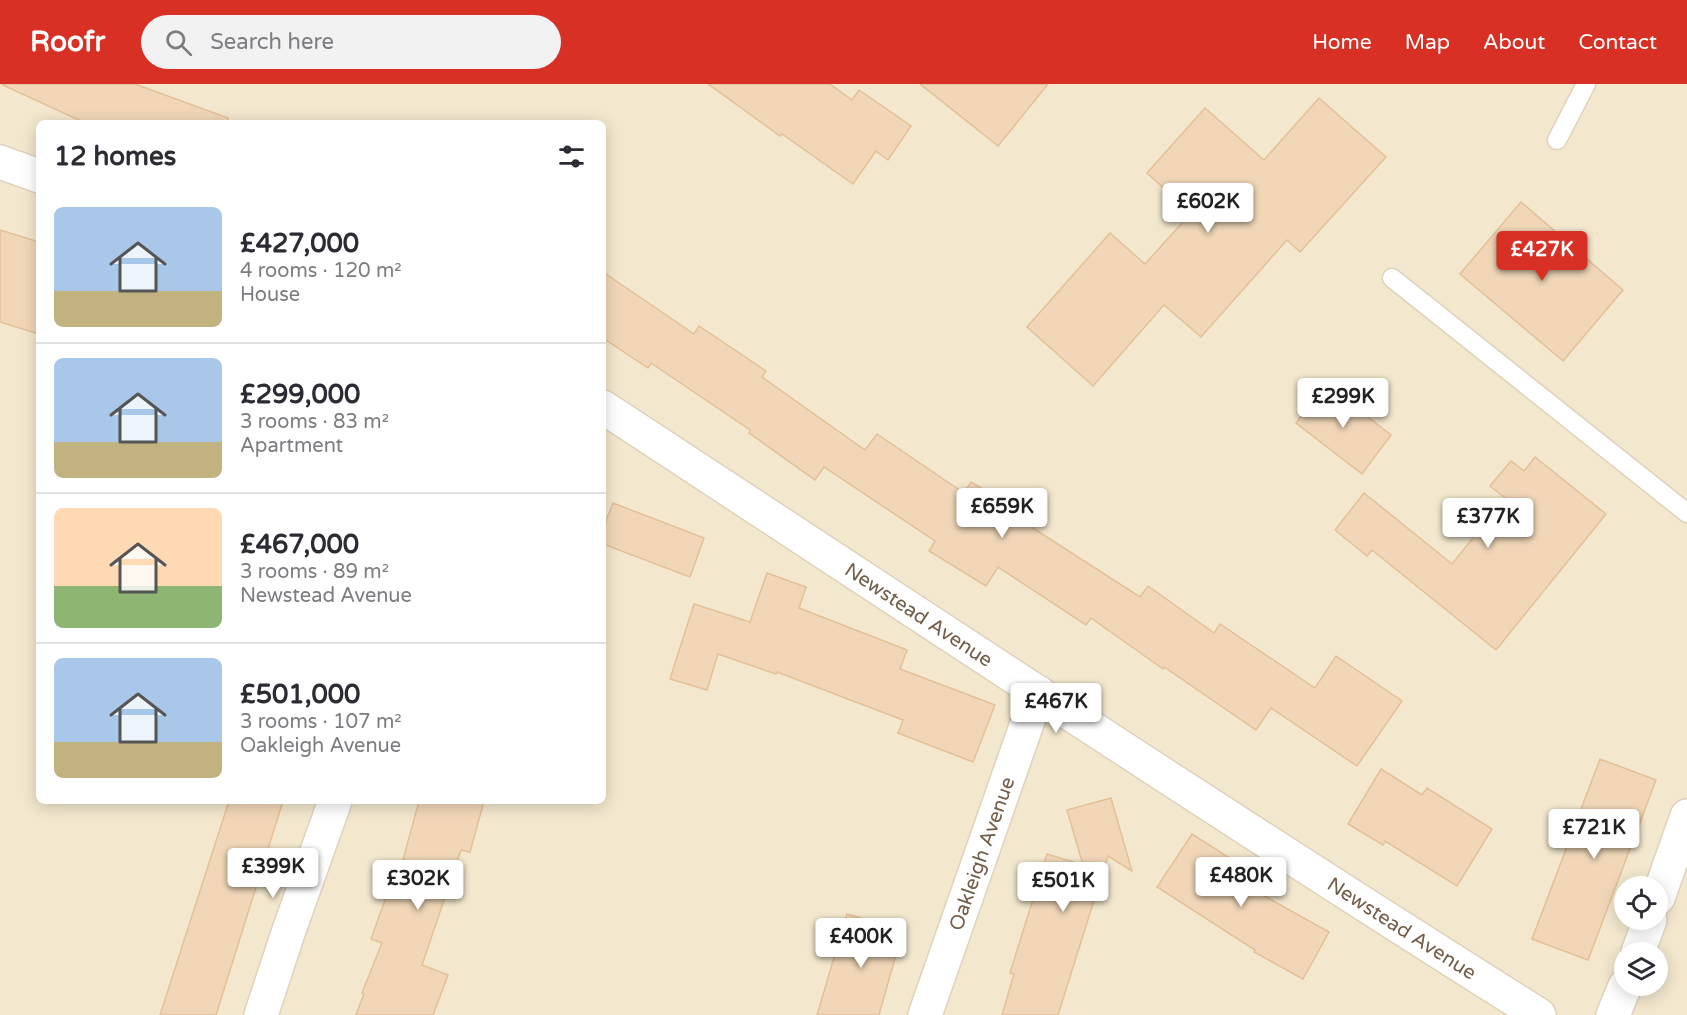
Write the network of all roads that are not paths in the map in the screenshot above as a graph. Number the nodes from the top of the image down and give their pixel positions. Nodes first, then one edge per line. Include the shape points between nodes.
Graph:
1 (1586, 84) edge
2 (1557, 140) dead end
3 (0, 162) edge
4 (36, 175) edge
5 (1392, 278) dead end
6 (606, 409) edge
7 (1687, 513) edge
8 (1038, 692) junction
9 (334, 804) edge
10 (1687, 816) edge
11 (1666, 876) edge
12 (1621, 996) edge
13 (261, 1015) edge
14 (925, 1015) edge
15 (1539, 1015) edge
16 (1613, 1015) edge

1 - 2 lane
3 - 4 street
5 - 7 lane
6 - 8 street, Newstead Avenue
8 - 14 street, Oakleigh Avenue
8 - 15 street, Newstead Avenue
9 - 13 street
10 - 11 street
12 - 16 street

